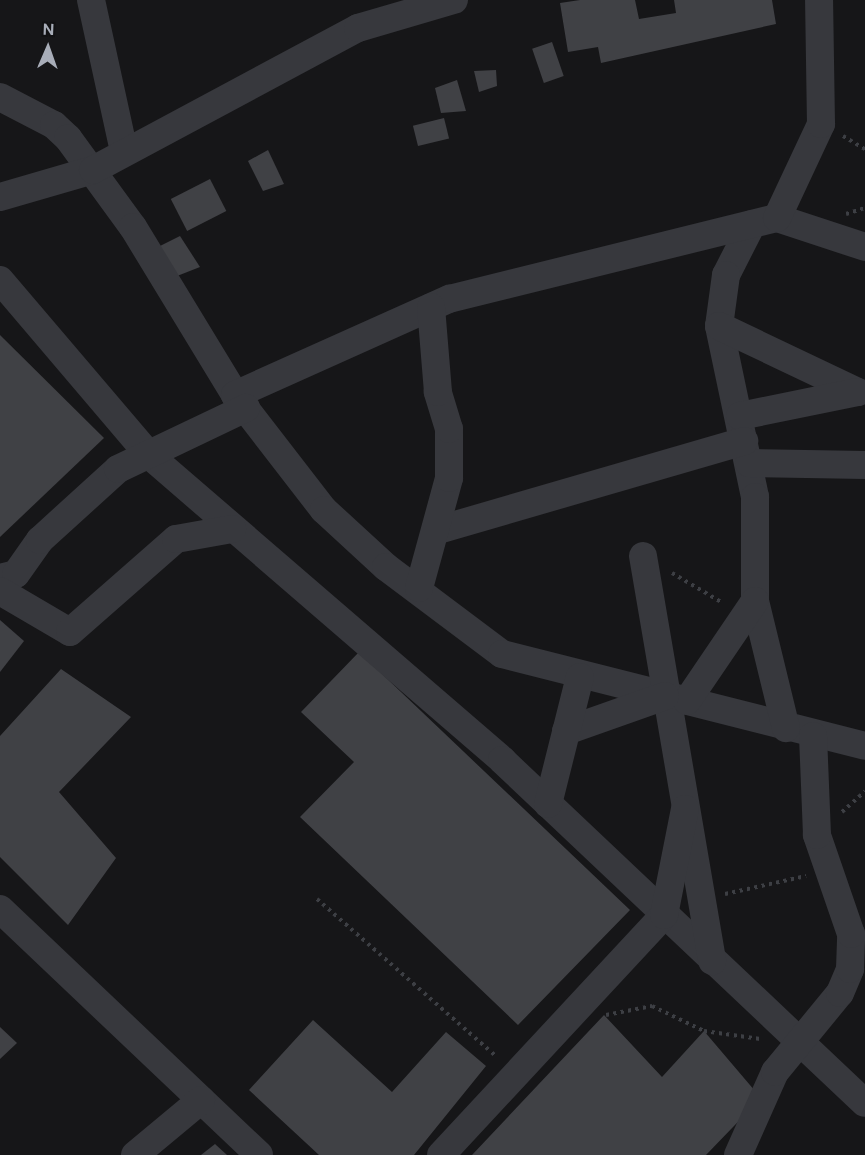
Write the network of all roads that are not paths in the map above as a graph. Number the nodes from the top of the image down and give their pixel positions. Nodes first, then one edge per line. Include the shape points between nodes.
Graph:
1 (91, 0) edge
2 (454, 0) edge
3 (819, 0) edge
4 (0, 97) edge
5 (124, 151) junction
6 (93, 170) junction
7 (0, 197) edge
8 (765, 221) junction
9 (865, 248) edge
10 (0, 280) edge
11 (431, 307) junction
12 (719, 326) junction
13 (241, 401) junction
14 (744, 440) junction
15 (149, 455) junction
16 (865, 465) edge
17 (231, 529) junction
18 (438, 530) junction
19 (643, 556) road end
20 (0, 578) edge
21 (418, 588) junction
22 (0, 591) edge
23 (750, 608) junction
24 (580, 677) junction
25 (676, 699) junction
26 (786, 728) junction
27 (566, 731) junction
28 (813, 736) junction
29 (865, 746) edge
30 (548, 804) junction
31 (685, 808) junction
32 (0, 909) edge
33 (664, 915) junction
34 (712, 961) junction
35 (799, 1044) junction
36 (201, 1100) junction
37 (865, 1103) edge
38 (736, 1151) edge
39 (135, 1155) edge
40 (259, 1155) edge
41 (441, 1155) edge

1 - 5 street
2 - 5 street via 358,28
3 - 8 street via 821,124
4 - 6 street via 54,125
5 - 6 street
6 - 7 street
6 - 13 street
8 - 9 street
8 - 11 street
8 - 12 street via 726,275
10 - 15 street
11 - 13 street
11 - 18 street via 438,392 449,429 449,478
12 - 14 street
12 - 14 street via 858,392
13 - 15 street
13 - 21 street via 324,510 386,567
14 - 16 street
14 - 18 street
14 - 23 street via 755,497
15 - 17 street
15 - 20 street via 84,494 16,574
17 - 22 street via 176,538 70,632
17 - 30 street
18 - 21 street
19 - 25 street
21 - 24 street via 501,654
23 - 25 street
23 - 26 street
24 - 25 street
24 - 27 street
25 - 26 street
25 - 27 street
25 - 31 street
26 - 28 street
27 - 30 street
28 - 29 street
28 - 35 street via 817,835 851,934 850,969 840,993
30 - 33 street
31 - 33 street
31 - 34 street
32 - 36 street
33 - 34 street
33 - 41 street
34 - 35 street
35 - 37 street
35 - 38 street via 775,1072
36 - 39 street
36 - 40 street

